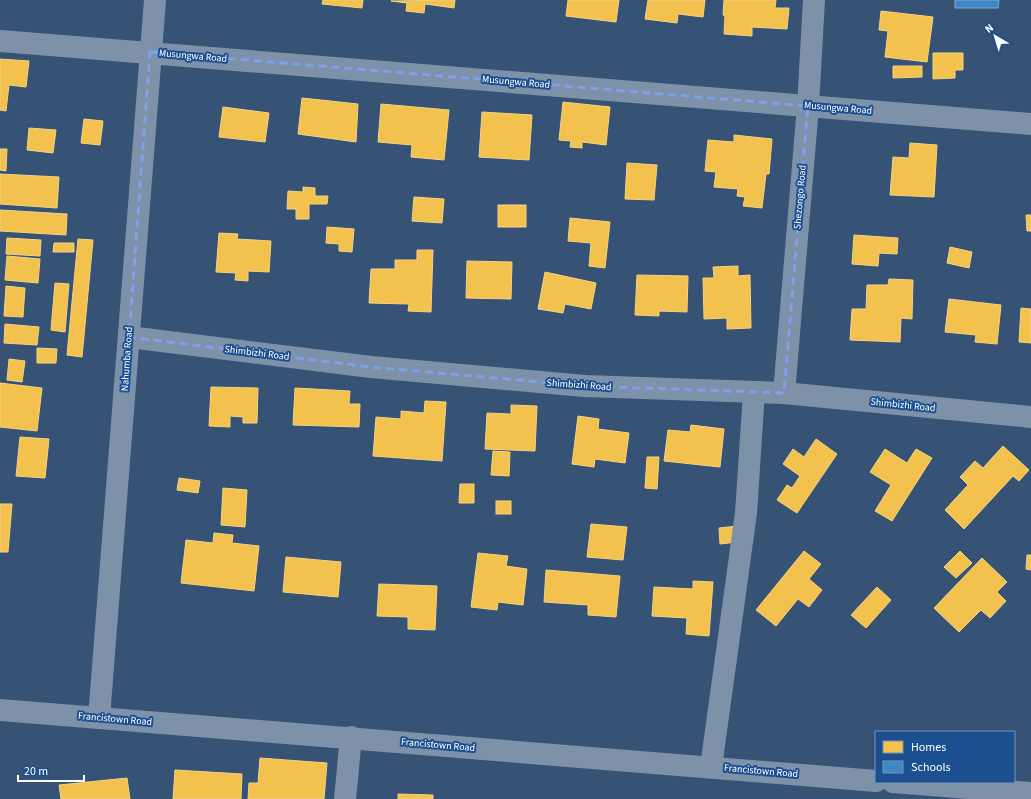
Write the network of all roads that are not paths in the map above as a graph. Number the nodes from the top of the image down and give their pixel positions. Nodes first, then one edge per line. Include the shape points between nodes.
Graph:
1 (154, 0) edge
2 (814, 0) edge
3 (0, 41) edge
4 (150, 52) junction
5 (808, 106) junction
6 (1031, 124) edge
7 (129, 337) junction
8 (754, 392) junction
9 (784, 393) junction
10 (1031, 418) edge
11 (0, 710) edge
12 (99, 718) junction
13 (351, 737) junction
14 (711, 767) junction
15 (875, 781) edge
16 (906, 783) edge
17 (1031, 793) edge
18 (345, 799) edge

1 - 4 street, Nahumba Road
2 - 5 street, Shezongo Road
3 - 4 street, Musungwa Road
4 - 5 street, Musungwa Road
4 - 7 street, Nahumba Road
5 - 6 street, Musungwa Road
5 - 9 street, Shezongo Road
7 - 8 street, Shimbizhi Road via 371,367 561,384
7 - 12 street, Nahumba Road
8 - 9 street, Shimbizhi Road
8 - 14 street via 746,513
9 - 10 street, Shimbizhi Road
11 - 12 street, Francistown Road
12 - 13 street, Francistown Road
13 - 14 street, Francistown Road
13 - 18 street
14 - 15 street, Francistown Road
16 - 17 street

